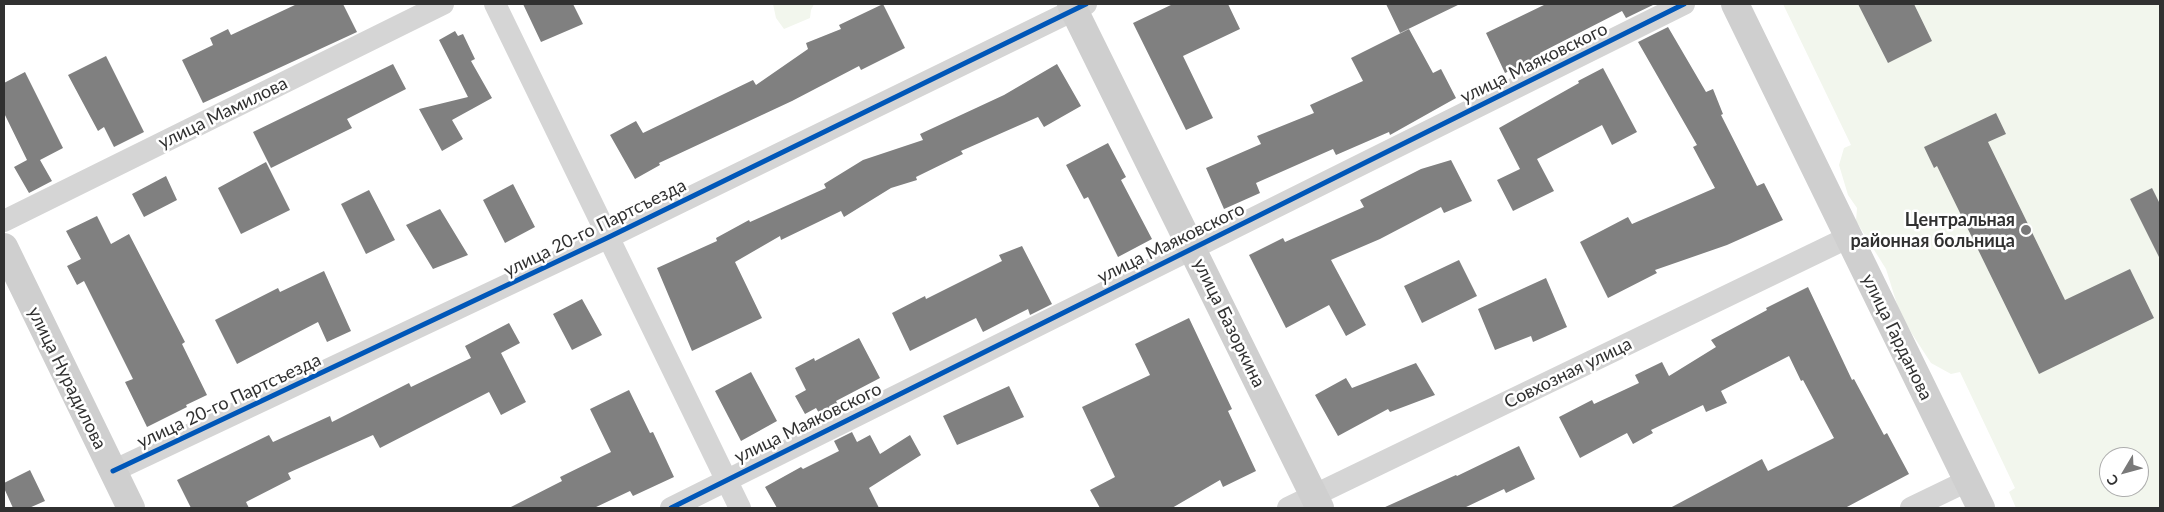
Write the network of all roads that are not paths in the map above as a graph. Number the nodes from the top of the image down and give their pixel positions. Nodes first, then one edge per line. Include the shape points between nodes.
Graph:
1 (443, 4) edge
2 (495, 4) edge
3 (1684, 4) edge
4 (1735, 4) edge
5 (1077, 6) edge
6 (4, 222) edge
7 (609, 237) junction
8 (1849, 237) junction
9 (4, 247) edge
10 (1191, 248) junction
11 (113, 471) junction
12 (726, 479) junction
13 (1967, 481) junction
14 (1317, 502) edge
15 (131, 508) edge
16 (670, 508) edge
17 (740, 508) edge
18 (1288, 508) edge
19 (1911, 508) edge
20 (1981, 508) edge

1 - 6 street, улица Мамилова
2 - 7 street
3 - 10 street, улица Маяковского
4 - 8 street, улица Гарданова
5 - 7 street, улица 20-го Партсъезда
5 - 10 street, улица Базоркина
7 - 11 street, улица 20-го Партсъезда
7 - 12 street
8 - 13 street, улица Гарданова
8 - 14 street, Совхозная улица
9 - 11 street, улица Нурадилова
10 - 12 street, улица Маяковского
10 - 14 street, улица Базоркина
11 - 15 street, улица Нурадилова
12 - 16 street, улица Маяковского
12 - 17 street
13 - 19 street
13 - 20 street, улица Гарданова
14 - 18 street, Совхозная улица

